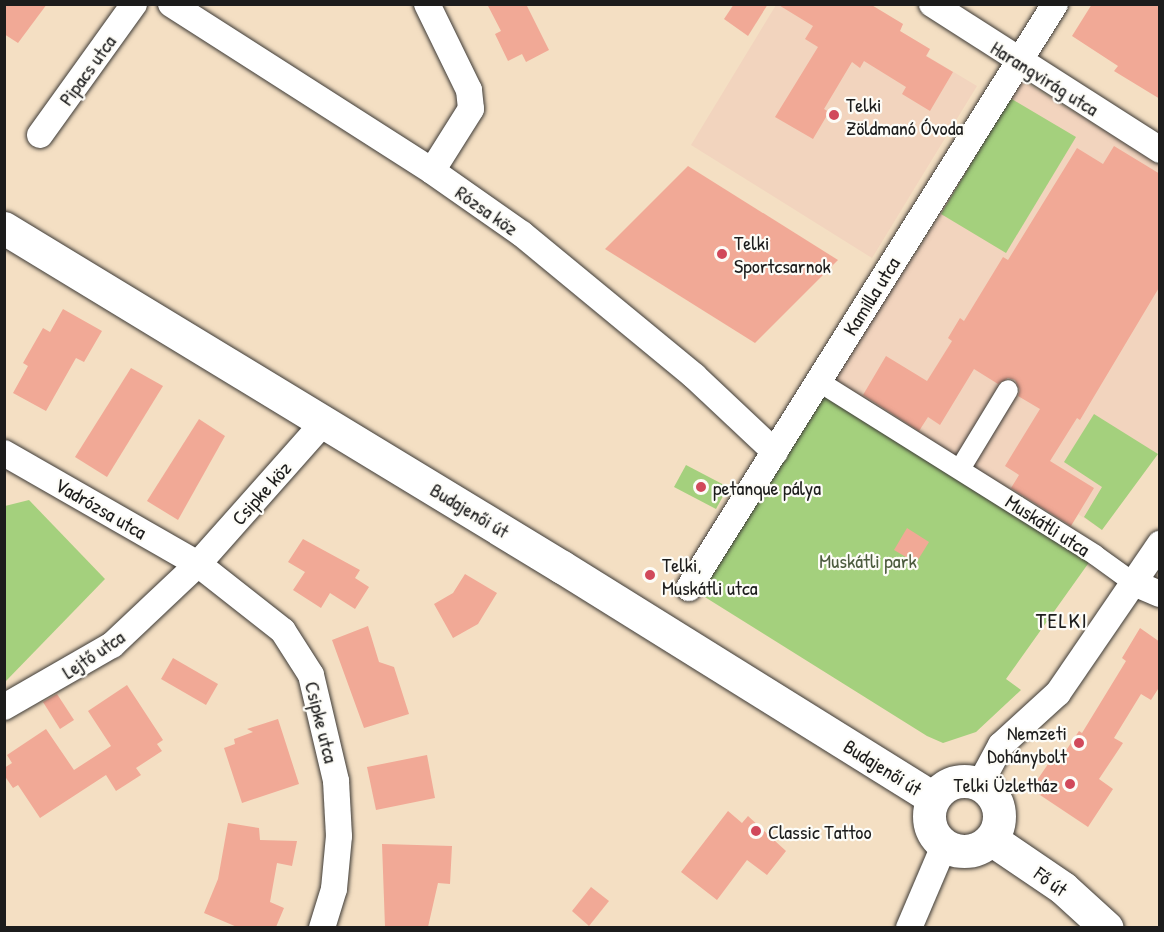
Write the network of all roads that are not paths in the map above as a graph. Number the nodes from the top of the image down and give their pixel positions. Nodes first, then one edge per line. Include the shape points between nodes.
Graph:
1 (134, 4) edge
2 (171, 4) edge
3 (427, 4) edge
4 (932, 4) edge
5 (1055, 4) edge
6 (1018, 63) junction
7 (40, 135) dead end
8 (1160, 150) edge
9 (432, 171) junction
10 (4, 228) edge
11 (818, 381) junction
12 (1008, 390) dead end
13 (325, 421) junction
14 (775, 452) junction
15 (4, 453) edge
16 (960, 469) junction
17 (1160, 544) edge
18 (198, 564) junction
19 (1134, 583) junction
20 (689, 588) dead end
21 (1160, 594) edge
22 (4, 707) edge
23 (980, 784) junction
24 (933, 798) junction
25 (991, 839) junction
26 (944, 846) junction
27 (322, 927) edge
28 (909, 927) edge
29 (1107, 927) edge

1 - 7 street, Pipacs utca
2 - 9 street, Rózsa köz
3 - 9 street via 469,90 471,109
4 - 6 street, Harangvirág utca
5 - 6 street, Kamilla utca
6 - 8 street, Harangvirág utca
6 - 11 street, Kamilla utca
9 - 14 street, Rózsa köz via 539,249 694,376
10 - 13 main road, Budajenői út
11 - 14 street, Kamilla utca
11 - 16 street, Muskátli utca
12 - 16 street
13 - 18 street, Csipke köz
13 - 24 main road, Budajenői út
14 - 20 street, Kamilla utca
15 - 18 street, Vadrózsa utca
16 - 19 street, Muskátli utca
17 - 19 street
18 - 22 street, Lejtő utca via 112,645
18 - 27 street, Csipke utca via 283,631 311,675 336,781 339,836 334,889
19 - 21 street
19 - 23 street via 1058,693 1001,745
23 - 24 main road via 949,783
23 - 25 main road via 989,790 999,809 997,830
24 - 26 main road via 928,818
25 - 26 main road via 964,852
25 - 29 main road, Fő út via 1063,888
26 - 28 street

